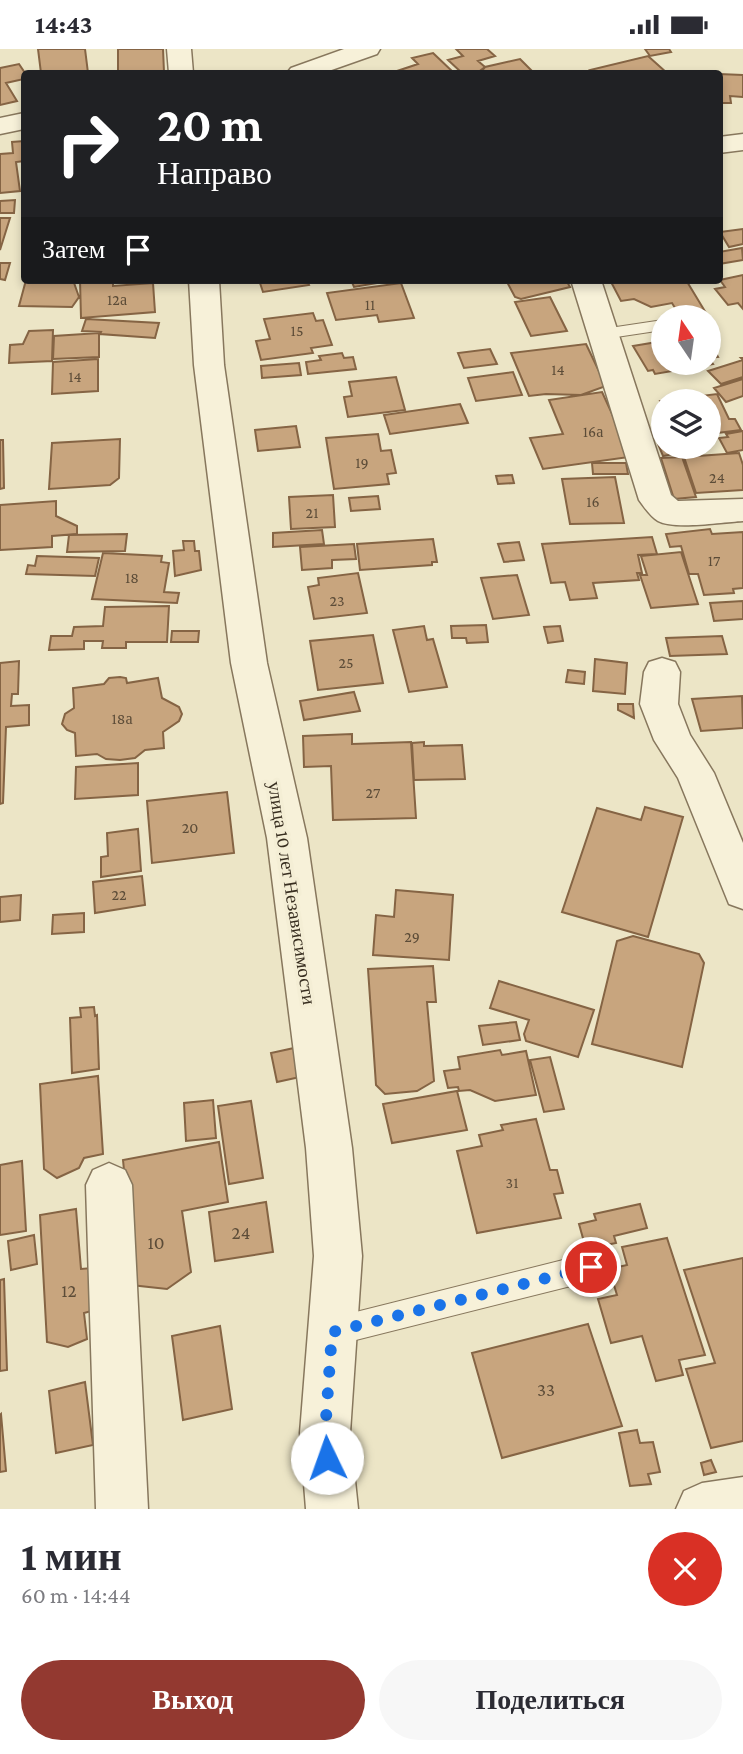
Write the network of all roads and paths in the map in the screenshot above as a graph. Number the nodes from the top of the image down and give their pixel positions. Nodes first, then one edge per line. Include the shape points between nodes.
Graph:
1 (178, 49) edge
2 (368, 49) edge
3 (181, 70) edge
4 (308, 70) edge
5 (21, 122) edge
6 (0, 126) edge
7 (743, 142) edge
8 (723, 144) edge
9 (204, 284) edge
10 (587, 284) edge
11 (651, 327) edge
12 (603, 334) junction
13 (743, 510) edge
14 (662, 672) dead end
15 (743, 892) edge
16 (109, 1185) dead end
17 (591, 1267) dead end
18 (332, 1332) junction
19 (743, 1503) edge
20 (122, 1509) edge
21 (332, 1509) edge
22 (702, 1509) edge

1 - 3 street
2 - 4 street
5 - 6 street
7 - 8 street
9 - 18 street, улица 10 лет Независимости via 209,365 249,663 287,838 330,1148 338,1256
10 - 12 street
11 - 12 lane
12 - 13 street via 656,500 670,513
14 - 15 street via 659,704 673,740 695,773
16 - 20 street
17 - 18 lane
18 - 21 street, улица 10 лет Независимости via 325,1433
19 - 22 street

